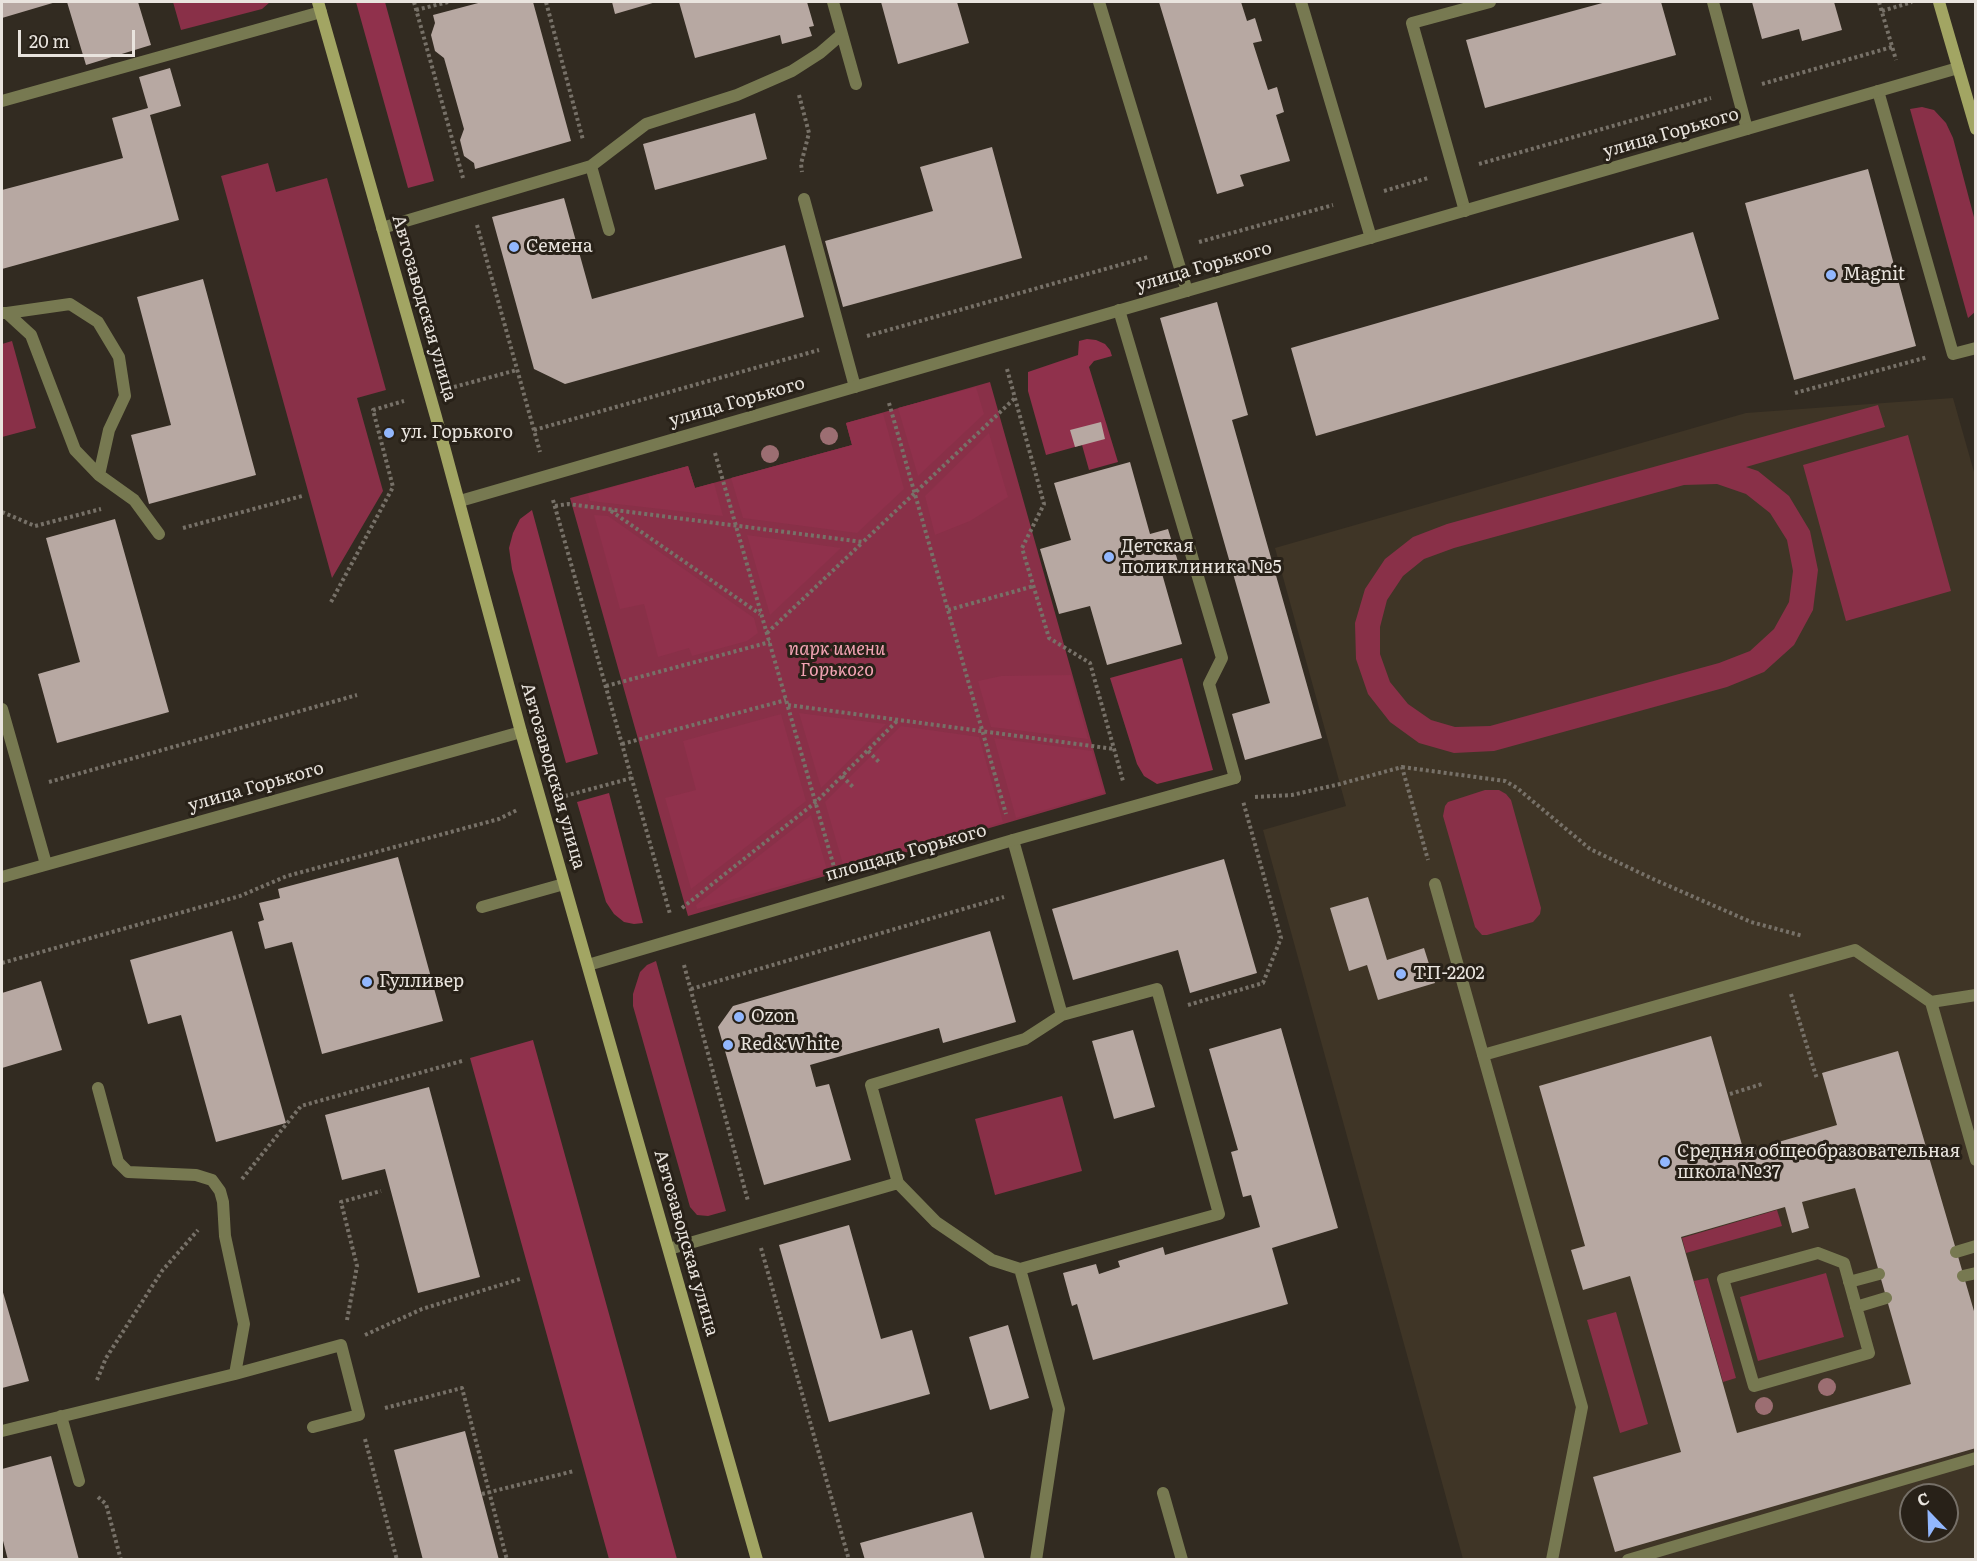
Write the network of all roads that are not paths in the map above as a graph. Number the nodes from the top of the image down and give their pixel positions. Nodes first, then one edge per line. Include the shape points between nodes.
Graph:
1 (833, 2) edge
2 (1099, 2) edge
3 (1301, 2) edge
4 (1490, 2) edge
5 (1713, 2) edge
6 (1939, 2) edge
7 (319, 7) edge
8 (842, 34) junction
9 (1958, 68) junction
10 (856, 84) dead end
11 (1878, 92) junction
12 (2, 101) edge
13 (1747, 129) junction
14 (1976, 129) edge
15 (591, 166) junction
16 (804, 199) road end
17 (1465, 211) junction
18 (382, 228) junction
19 (609, 230) dead end
20 (1371, 238) junction
21 (1187, 291) junction
22 (1119, 310) junction
23 (4, 313) edge
24 (1976, 348) edge
25 (855, 387) junction
26 (99, 474) junction
27 (459, 501) junction
28 (159, 534) road end
29 (2, 709) edge
30 (521, 732) junction
31 (1013, 840) junction
32 (46, 864) junction
33 (2, 877) edge
34 (564, 884) junction
35 (1435, 884) road end
36 (482, 907) dead end
37 (588, 965) junction
38 (1976, 996) edge
39 (1931, 1002) junction
40 (1062, 1015) junction
41 (1483, 1055) junction
42 (98, 1088) dead end
43 (1976, 1160) edge
44 (898, 1183) junction
45 (1976, 1246) edge
46 (669, 1249) junction
47 (1956, 1252) dead end
48 (1020, 1269) junction
49 (1879, 1274) dead end
50 (1849, 1282) junction
51 (1887, 1298) dead end
52 (1856, 1307) junction
53 (235, 1374) junction
54 (61, 1416) junction
55 (313, 1427) dead end
56 (2, 1431) edge
57 (1976, 1458) edge
58 (79, 1481) road end
59 (1163, 1493) dead end
60 (757, 1560) edge
61 (1036, 1560) edge
62 (1182, 1560) edge
63 (1552, 1560) edge
64 (1628, 1560) edge

1 - 8 street
2 - 21 street
3 - 20 street
4 - 17 street via 1412,23
5 - 13 street
6 - 9 street
7 - 12 street
7 - 18 street, Автозаводская улица
8 - 10 street
8 - 15 street via 792,71 737,95 646,124
9 - 11 street, улица Горького
9 - 14 street
11 - 13 street, улица Горького
11 - 24 street via 1953,354
13 - 17 street, улица Горького
15 - 18 street
15 - 19 street
16 - 25 street
17 - 20 street, улица Горького
18 - 27 street, Автозаводская улица
20 - 21 street, улица Горького
21 - 22 street, улица Горького
22 - 25 street, улица Горького
22 - 31 street, площадь Горького via 1222,658 1209,684 1235,778
23 - 26 street via 31,335 75,450
23 - 26 street via 70,304 98,322 118,357 124,396
25 - 27 street, улица Горького
26 - 28 street via 134,500
27 - 30 street, Автозаводская улица
29 - 32 street
30 - 32 street, улица Горького
30 - 34 street, Автозаводская улица
31 - 37 street, площадь Горького
31 - 40 street
32 - 33 street, улица Горького
34 - 36 street
34 - 37 street, Автозаводская улица
35 - 41 street
37 - 46 street, Автозаводская улица
38 - 39 street
39 - 41 street via 1855,950
39 - 43 street
40 - 44 street via 1025,1039 871,1085
40 - 48 street via 1157,989 1219,1214
41 - 63 street via 1582,1407
42 - 53 street via 118,1162 129,1172 196,1175 212,1180 220,1191 225,1236 244,1324
44 - 46 street
44 - 48 street via 936,1221 992,1260
45 - 47 street
46 - 60 street, Автозаводская улица
48 - 61 street via 1059,1409
49 - 50 street
50 - 52 street
50 - 52 street via 1844,1263 1818,1253 1724,1280 1754,1386 1869,1353
51 - 52 street
53 - 54 street
53 - 55 street via 341,1345 359,1415
54 - 56 street
54 - 58 street
57 - 64 street
59 - 62 street

